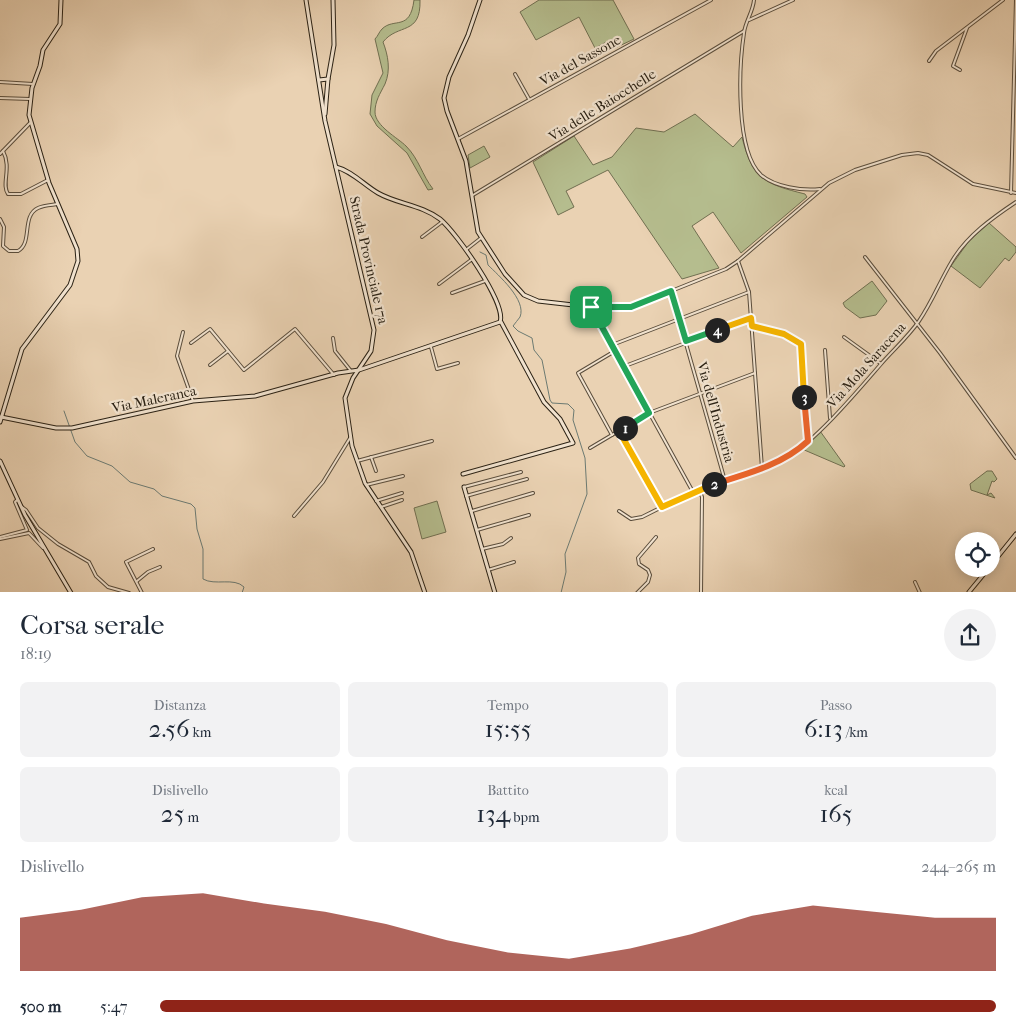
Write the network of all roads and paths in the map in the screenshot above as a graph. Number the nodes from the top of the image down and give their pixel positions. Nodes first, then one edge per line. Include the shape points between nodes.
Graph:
1 (61, 0) edge
2 (306, 0) edge
3 (333, 0) edge
4 (480, 0) edge
5 (711, 0) edge
6 (754, 0) edge
7 (793, 0) edge
8 (1003, 0) edge
9 (1016, 0) edge
10 (750, 20) junction
11 (967, 28) junction
12 (744, 31) junction
13 (929, 61) dead end
14 (960, 70) dead end
15 (516, 74) dead end
16 (328, 79) junction
17 (319, 80) junction
18 (0, 82) edge
19 (33, 84) junction
20 (0, 98) edge
21 (529, 99) junction
22 (30, 100) junction
23 (325, 117) junction
24 (30, 123) junction
25 (458, 138) junction
26 (3, 151) junction
27 (0, 154) edge
28 (336, 167) junction
29 (48, 180) junction
30 (805, 190) junction
31 (820, 190) junction
32 (1011, 193) junction
33 (1016, 193) edge
34 (471, 196) junction
35 (810, 198) junction
36 (1016, 202) edge
37 (58, 204) junction
38 (0, 219) edge
39 (443, 221) junction
40 (422, 237) dead end
41 (481, 238) junction
42 (467, 249) junction
43 (865, 257) dead end
44 (473, 259) junction
45 (738, 261) junction
46 (486, 281) junction
47 (439, 284) dead end
48 (671, 291) junction
49 (452, 292) dead end
50 (749, 292) junction
51 (591, 307) junction
52 (751, 318) junction
53 (678, 319) junction
54 (501, 322) junction
55 (917, 323) junction
56 (752, 326) junction
57 (183, 332) dead end
58 (844, 337) dead end
59 (333, 338) dead end
60 (686, 341) junction
61 (191, 343) dead end
62 (612, 345) junction
63 (432, 347) junction
64 (825, 350) dead end
65 (228, 351) junction
66 (616, 351) junction
67 (458, 363) dead end
68 (881, 364) junction
69 (210, 365) dead end
70 (624, 366) junction
71 (351, 371) junction
72 (341, 373) junction
73 (357, 373) junction
74 (755, 373) junction
75 (334, 375) junction
76 (700, 393) junction
77 (193, 400) junction
78 (649, 413) junction
79 (0, 418) edge
80 (830, 418) junction
81 (619, 431) junction
82 (612, 435) junction
83 (350, 438) junction
84 (432, 441) dead end
85 (808, 441) junction
86 (590, 448) dead end
87 (371, 457) junction
88 (1016, 458) edge
89 (0, 461) edge
90 (356, 461) junction
91 (762, 468) junction
92 (376, 471) dead end
93 (521, 472) dead end
94 (464, 474) dead end
95 (403, 476) dead end
96 (527, 480) dead end
97 (725, 481) junction
98 (366, 485) junction
99 (464, 487) joint
100 (699, 489) junction
101 (693, 492) junction
102 (402, 493) dead end
103 (533, 493) dead end
104 (466, 496) junction
105 (17, 500) junction
106 (402, 500) dead end
107 (376, 501) junction
108 (21, 507) junction
109 (381, 507) junction
110 (663, 507) junction
111 (619, 511) dead end
112 (470, 512) junction
113 (529, 515) dead end
114 (294, 516) dead end
115 (477, 530) junction
116 (1016, 534) edge
117 (656, 537) dead end
118 (0, 538) edge
119 (511, 538) dead end
120 (154, 549) dead end
121 (482, 549) junction
122 (46, 553) junction
123 (1000, 554) edge
124 (514, 562) dead end
125 (160, 567) dead end
126 (488, 570) junction
127 (981, 577) edge
128 (137, 581) junction
129 (915, 582) dead end
130 (71, 592) edge
131 (129, 592) edge
132 (142, 592) edge
133 (425, 592) edge
134 (495, 592) edge
135 (637, 592) edge
136 (701, 592) edge
137 (920, 592) edge
138 (971, 592) edge

1 - 19 street via 60,26 45,44
2 - 17 street, Strada Provinciale 17a
3 - 16 street via 334,46
4 - 25 street via 444,92 446,108
5 - 21 street, Via del Sassone
6 - 10 street
7 - 10 street
8 - 11 street
9 - 32 street
10 - 12 street
11 - 13 street via 936,51
11 - 14 street via 953,66
12 - 30 street via 742,120 750,156 764,177
12 - 34 street, Via delle Baiocchelle
15 - 21 street
16 - 17 street
16 - 23 street
17 - 23 street, Strada Provinciale 17a
18 - 19 street
19 - 22 street
20 - 22 street
21 - 25 street, Via del Sassone
22 - 24 street
23 - 28 street, Strada Provinciale 17a
24 - 26 street
24 - 29 street
25 - 34 street via 467,164
26 - 27 street
26 - 29 street via 8,167 7,194 21,194
28 - 39 street via 380,194
28 - 73 street, Strada Provinciale 17a via 374,325 372,347
29 - 37 street
30 - 31 street
30 - 35 street
31 - 32 street via 855,170 918,153 932,157 973,184
31 - 35 street
32 - 33 street
34 - 41 street
35 - 45 street
36 - 55 street, Via Mola Saracena via 996,215 958,252
37 - 38 street via 34,210 24,245 18,251 8,251 3,246 4,226
37 - 79 street via 78,253 74,277 23,348
39 - 40 street
39 - 42 street
41 - 42 street
41 - 51 street via 507,278 526,297
42 - 44 street
43 - 55 street
44 - 46 street
44 - 47 street
45 - 48 street
45 - 50 street
46 - 49 street
46 - 54 street
48 - 51 street via 631,307
48 - 53 street, Via dell'Industria
50 - 52 street
50 - 53 street
51 - 62 street
52 - 56 street
52 - 60 street
53 - 60 street, Via dell'Industria
53 - 62 street
54 - 63 street
54 - 94 street via 544,402 560,419 573,443
55 - 68 street, Via Mola Saracena
55 - 88 street
56 - 74 street
56 - 85 street via 784,334 801,344
57 - 77 street via 177,356
58 - 68 street
59 - 71 street via 335,351
60 - 70 street
60 - 76 street, Via dell'Industria
61 - 65 street via 210,329
62 - 66 street
63 - 67 street via 437,369
63 - 73 street
64 - 80 street
65 - 69 street
65 - 75 street via 244,370 294,329
66 - 70 street
66 - 82 street via 578,373
68 - 80 street, Via Mola Saracena
70 - 78 street
71 - 72 street, Via Maleranca
71 - 73 street, Via Maleranca
72 - 73 street
72 - 75 street, Via Maleranca
73 - 83 street, Strada Provinciale 17a via 345,402
74 - 76 street
74 - 91 street
75 - 77 street, Via Maleranca via 250,397
76 - 78 street
76 - 97 street, Via dell'Industria
77 - 79 street, Via Maleranca via 66,429
78 - 81 street
78 - 101 street
80 - 85 street, Via Mola Saracena
81 - 82 street
81 - 110 street
82 - 86 street
83 - 90 street, Strada Provinciale 17a
83 - 114 street via 323,482
84 - 87 street
85 - 91 street, Via Mola Saracena via 786,459
87 - 90 street
87 - 92 street
89 - 105 street
90 - 98 street, Strada Provinciale 17a
91 - 97 street, Via Mola Saracena
93 - 99 street
95 - 98 street
96 - 104 street
97 - 100 street, Via Mola Saracena
98 - 107 street, Strada Provinciale 17a
99 - 104 street
100 - 101 street, Via Mola Saracena
100 - 136 street via 702,497
101 - 110 street, Via Mola Saracena
102 - 107 street
103 - 112 street
104 - 112 street
105 - 108 street
105 - 118 street via 15,502 27,530
106 - 109 street
107 - 109 street, Strada Provinciale 17a
108 - 122 street
108 - 131 street via 45,534 89,562 96,576 108,587
109 - 133 street, Strada Provinciale 17a via 411,552
110 - 111 street, Via Mola Saracena via 631,519
112 - 115 street
113 - 115 street
115 - 121 street
116 - 123 street
117 - 135 street via 638,558 639,564 650,575 648,582
118 - 122 street via 29,533
119 - 121 street via 503,544
120 - 128 street via 126,561
121 - 126 street
122 - 130 street
124 - 126 street
125 - 128 street
126 - 134 street
127 - 138 street
128 - 132 street
129 - 137 street

